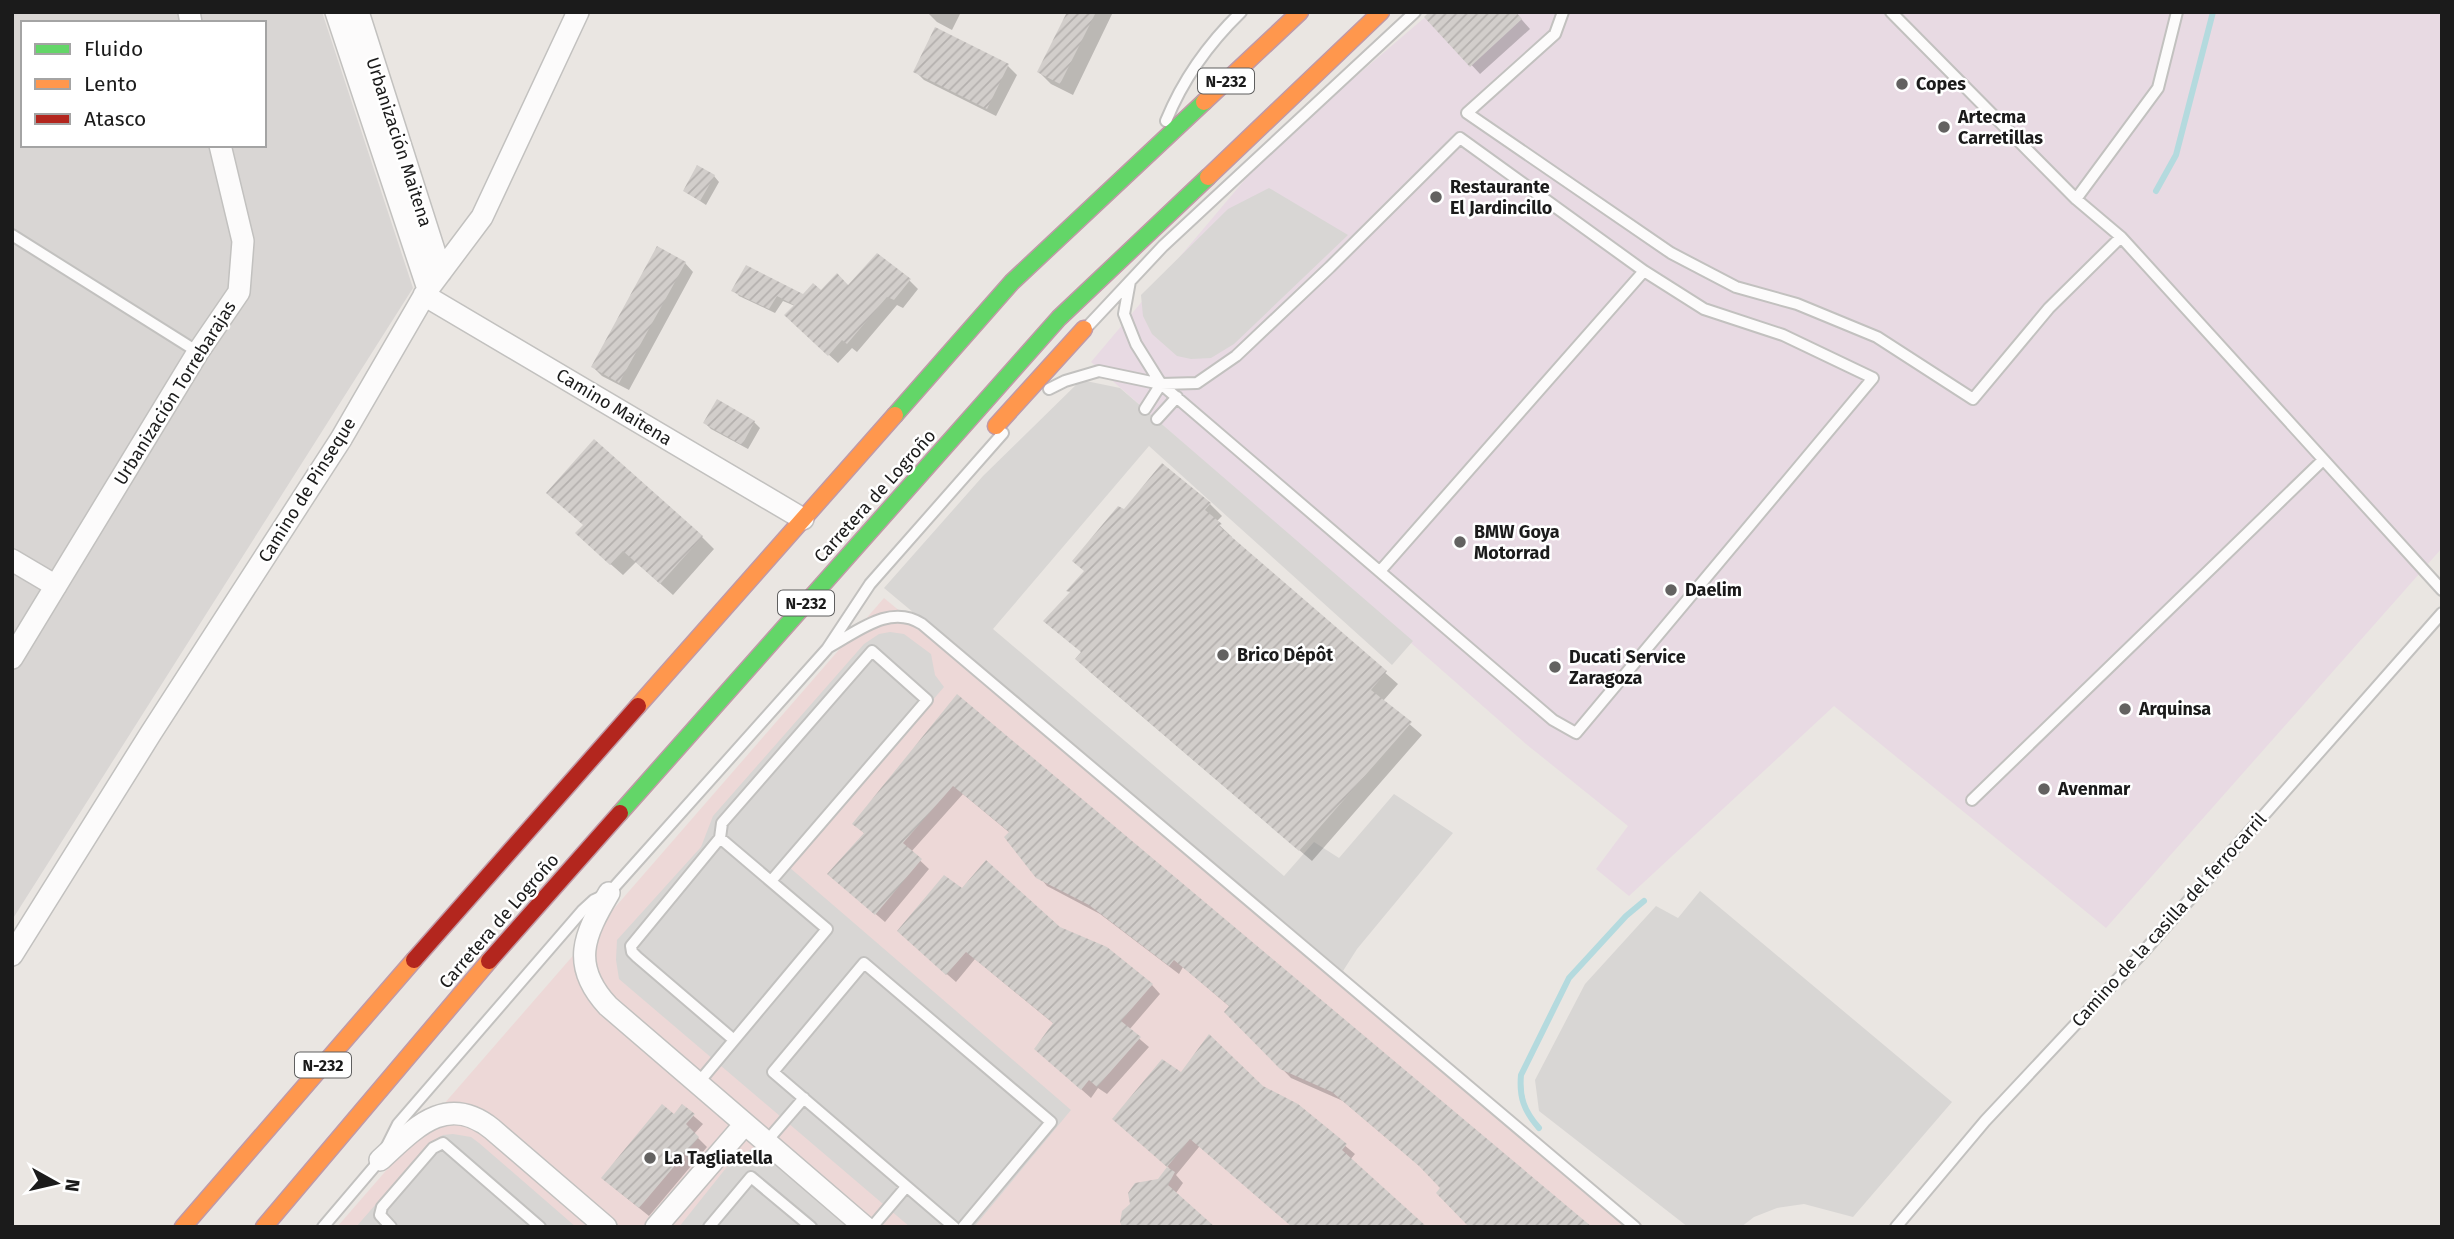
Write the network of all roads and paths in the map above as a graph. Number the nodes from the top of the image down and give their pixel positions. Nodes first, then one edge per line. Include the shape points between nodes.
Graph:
1 (336, 12) edge
2 (358, 12) edge
3 (578, 12) edge
4 (1241, 12) edge
5 (1300, 12) edge
6 (1381, 12) edge
7 (1415, 12) edge
8 (1563, 12) edge
9 (1892, 12) edge
10 (2178, 12) edge
11 (220, 147) edge
12 (1153, 150) junction
13 (2076, 200) junction
14 (12, 234) edge
15 (2121, 237) junction
16 (1644, 271) junction
17 (1130, 280) junction
18 (431, 285) junction
19 (1084, 329) junction
20 (198, 352) junction
21 (1161, 384) junction
22 (1035, 396) junction
23 (1177, 397) junction
24 (1145, 409) dead end
25 (1157, 419) dead end
26 (2323, 460) junction
27 (803, 519) junction
28 (12, 560) edge
29 (1381, 570) junction
30 (56, 586) junction
31 (2442, 590) edge
32 (843, 596) dead end
33 (2442, 613) edge
34 (827, 649) junction
35 (12, 658) edge
36 (732, 712) dead end
37 (677, 749) junction
38 (1972, 800) dead end
39 (720, 838) junction
40 (771, 881) junction
41 (609, 892) junction
42 (12, 955) edge
43 (734, 1040) junction
44 (699, 1082) junction
45 (803, 1098) junction
46 (745, 1124) junction
47 (766, 1142) junction
48 (380, 1160) junction
49 (906, 1187) junction
50 (183, 1227) edge
51 (264, 1227) edge
52 (323, 1227) edge
53 (391, 1227) edge
54 (540, 1227) edge
55 (606, 1227) edge
56 (656, 1227) edge
57 (709, 1227) edge
58 (811, 1227) edge
59 (866, 1227) edge
60 (872, 1227) edge
61 (954, 1227) edge
62 (963, 1227) edge
63 (1635, 1227) edge
64 (1896, 1227) edge

1 - 18 street
2 - 18 street, Urbanización Maitena
3 - 18 street, Camino de Pinseque via 482,217
4 - 12 lane via 1208,47 1177,94
5 - 12 highway, N-232
6 - 37 highway, Carretera de Logroño / N-232 via 1059,318
7 - 17 lane
8 - 15 lane via 1555,34 1467,113 1671,253 1736,287 1797,304 1877,337 1973,399 2049,308
9 - 13 lane
10 - 13 lane via 2158,88
11 - 20 street, Urbanización Torrebarajas via 243,241 239,292
12 - 27 highway, N-232 via 1012,282
13 - 15 lane
14 - 20 lane
15 - 26 lane
16 - 21 lane via 1460,138 1236,356 1197,383
16 - 29 lane
16 - 29 lane via 1704,309 1783,335 1873,378 1576,733 1553,720
17 - 19 lane
17 - 21 lane via 1124,314
18 - 27 street, Camino Maitena
18 - 42 street, Camino de Pinseque via 341,439
19 - 22 lane
19 - 32 highway
20 - 30 street, Urbanización Torrebarajas
21 - 22 lane via 1099,371
21 - 23 lane
21 - 24 lane
22 - 34 lane via 870,584
23 - 25 lane
23 - 29 lane
26 - 31 lane
26 - 38 lane
27 - 50 highway, N-232
28 - 30 street
30 - 35 street, Urbanización Torrebarajas
33 - 64 lane, Camino de la casilla del ferrocarril via 2145,950 1985,1121
34 - 41 lane
34 - 63 lane via 881,618 904,617 922,624
36 - 37 highway
37 - 51 highway, Carretera de Logroño / N-232 via 505,942
39 - 40 lane
39 - 40 lane via 722,823 872,651 927,700
39 - 43 lane via 631,946 637,957
40 - 43 lane via 827,929
41 - 44 street via 586,938 584,956 591,983 608,1006
41 - 48 lane via 582,911 398,1124
43 - 44 lane
44 - 46 street
45 - 47 lane
45 - 49 lane
45 - 62 lane via 773,1072 864,963 1051,1122
46 - 47 street
46 - 56 street
47 - 59 street
48 - 52 lane
48 - 55 street via 425,1120 469,1116 482,1121
49 - 60 lane
49 - 61 lane
53 - 54 lane via 380,1215 382,1207 433,1148 443,1143
57 - 58 lane via 751,1177

